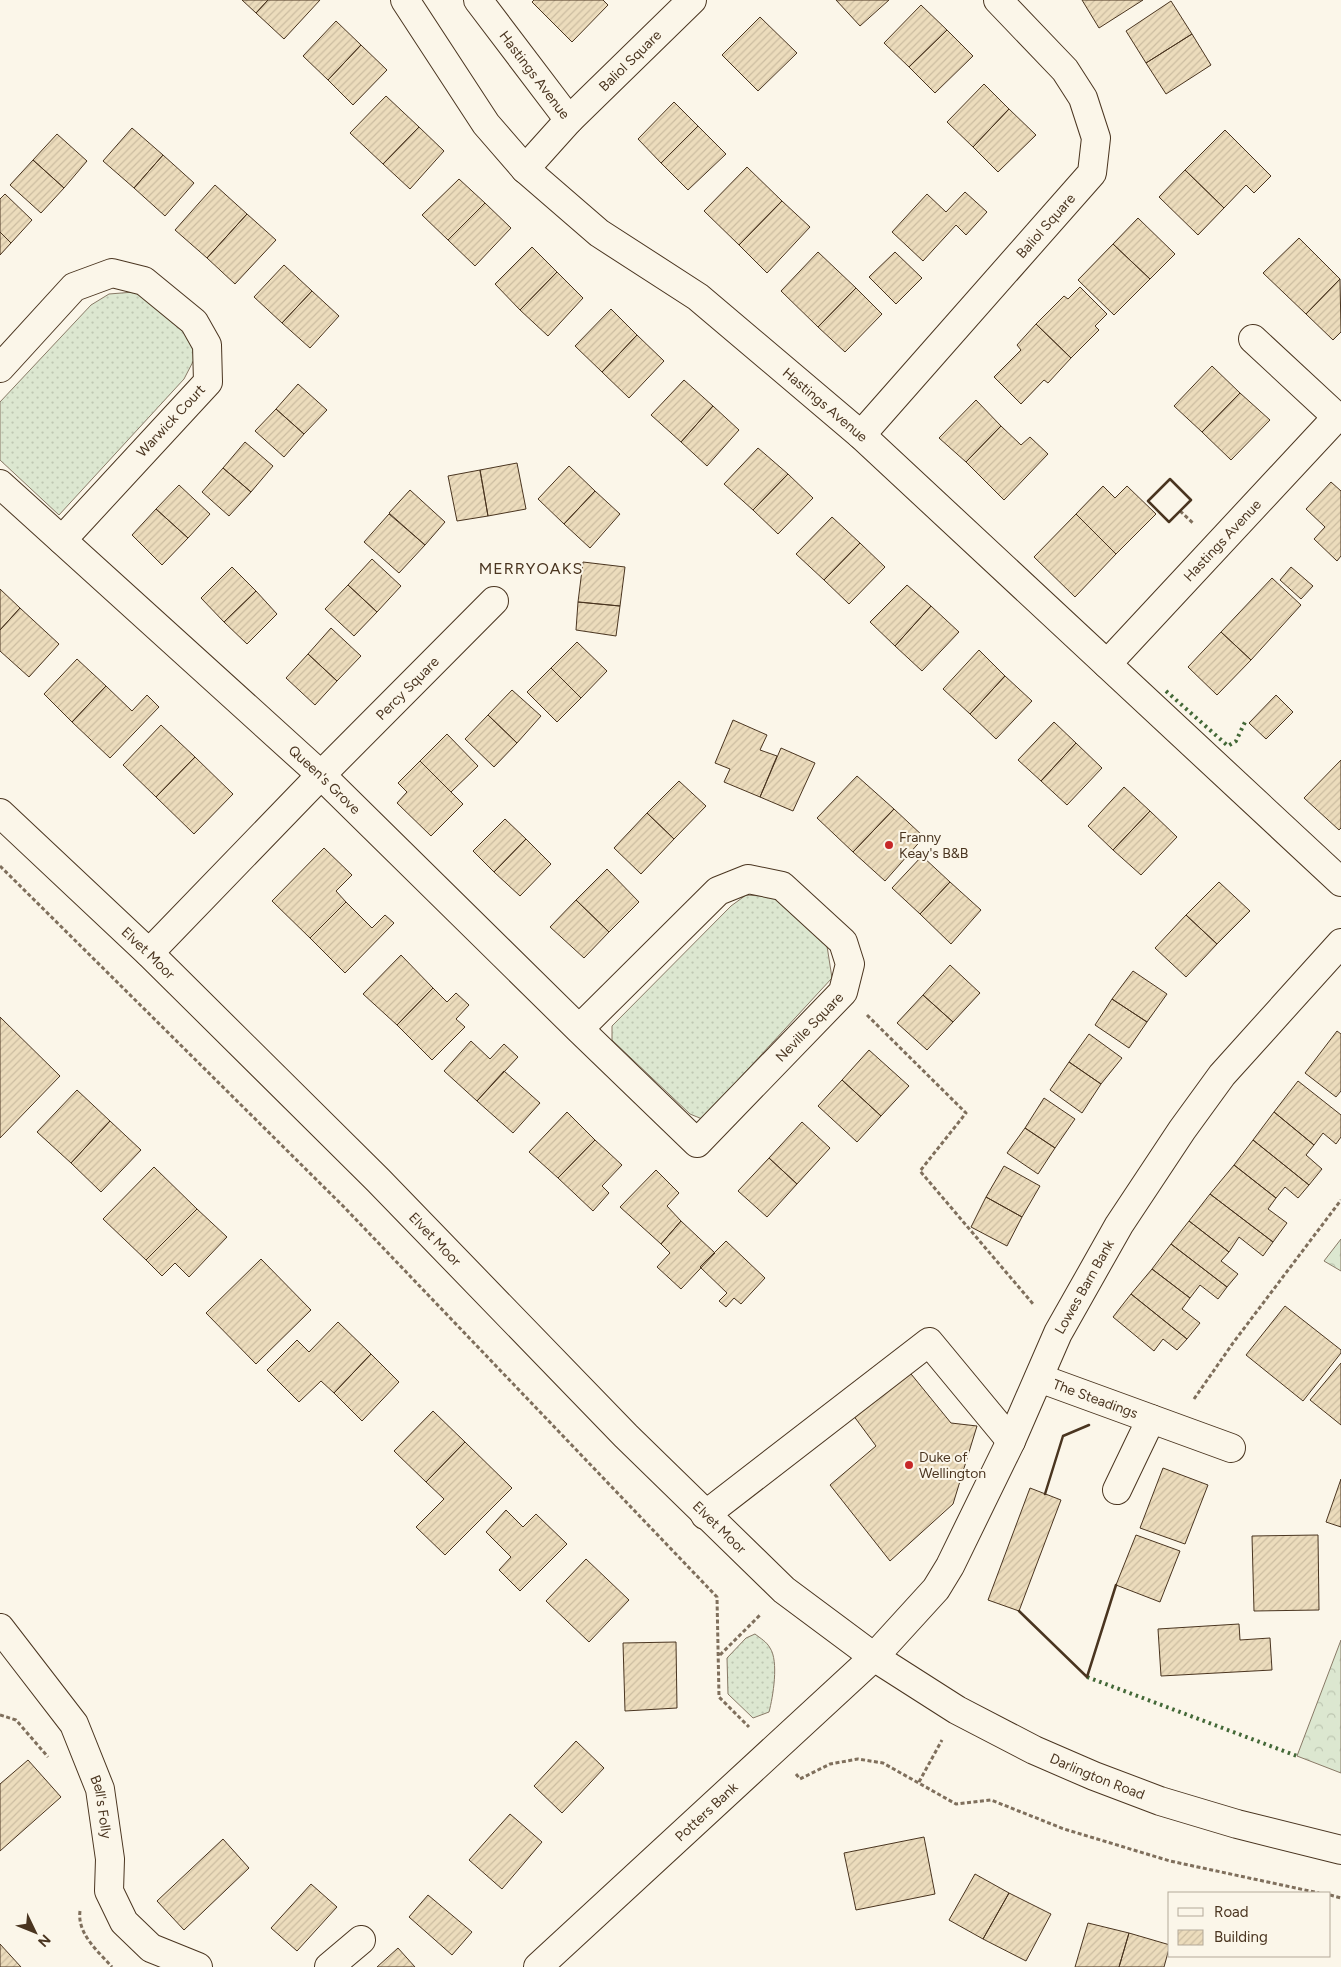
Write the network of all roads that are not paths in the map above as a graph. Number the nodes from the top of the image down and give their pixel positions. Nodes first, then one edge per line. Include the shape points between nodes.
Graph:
1 (405, 0) edge
2 (478, 0) edge
3 (692, 0) edge
4 (998, 0) edge
5 (569, 120) junction
6 (525, 169) junction
7 (1253, 339) dead end
8 (0, 368) edge
9 (1339, 419) edge
10 (861, 435) junction
11 (0, 484) edge
12 (62, 540) junction
13 (494, 601) dead end
14 (1107, 664) junction
15 (321, 775) junction
16 (0, 814) edge
17 (1341, 882) edge
18 (1341, 943) edge
19 (149, 953) junction
20 (579, 1029) junction
21 (1039, 1378) junction
22 (1163, 1424) junction
23 (1011, 1441) junction
24 (1231, 1448) dead end
25 (1117, 1490) dead end
26 (705, 1515) junction
27 (0, 1628) edge
28 (874, 1657) junction
29 (1341, 1850) edge
30 (361, 1940) dead end
31 (198, 1967) edge
32 (329, 1967) edge
33 (538, 1967) edge

1 - 6 main road, Hastings Avenue via 486,124
2 - 5 main road, Hastings Avenue
3 - 5 main road, Baliol Square
4 - 10 main road, Baliol Square via 1065,70 1083,98 1096,138 1092,173
5 - 6 main road, Hastings Avenue
6 - 10 main road, Hastings Avenue via 600,233 698,297
7 - 9 main road, Hastings Avenue
8 - 12 main road, Warwick Court via 74,287 112,273 144,281 194,322 207,345 208,382
9 - 14 main road, Hastings Avenue
10 - 14 main road, Hastings Avenue
11 - 12 main road
12 - 15 main road, Queen's Grove
13 - 15 main road, Percy Square
14 - 17 main road, Hastings Avenue
15 - 19 main road, Percy Square
15 - 20 main road, Queen's Grove
16 - 19 main road, Elvet Moor
18 - 21 main road, Lowes Barn Bank via 1222,1075 1182,1130 1119,1225 1058,1333
19 - 26 main road, Elvet Moor via 378,1180
20 - 20 main road, Neville Square via 698,1143 843,992 850,964 842,942 782,886 748,879 718,891
21 - 22 main road, The Steadings
21 - 23 main road, Lowes Barn Bank
22 - 24 main road, The Steadings
22 - 25 main road, The Steadings
23 - 26 main road via 930,1342
23 - 28 main road, Lowes Barn Bank via 936,1589
26 - 28 main road, Elvet Moor via 784,1590
27 - 31 main road, Bell's Folly via 74,1724 100,1789 110,1859 108,1891 124,1922 151,1948
28 - 29 main road, Darlington Road via 957,1710 1034,1750 1094,1776 1237,1824
28 - 33 main road, Potters Bank
30 - 32 main road

